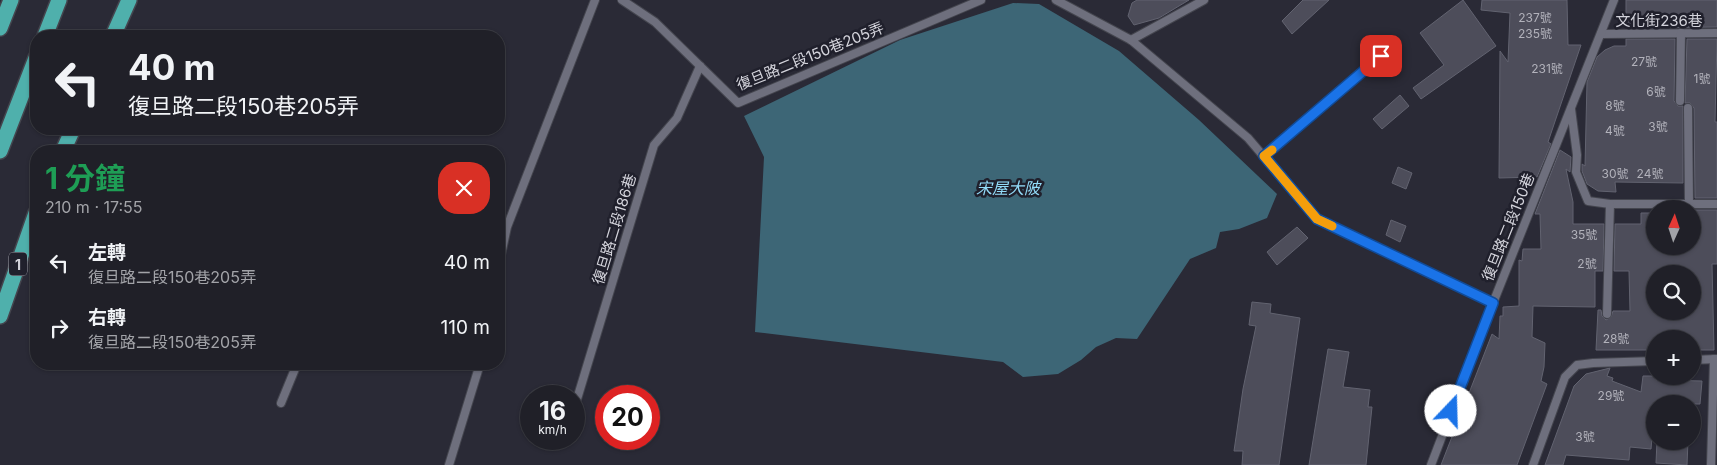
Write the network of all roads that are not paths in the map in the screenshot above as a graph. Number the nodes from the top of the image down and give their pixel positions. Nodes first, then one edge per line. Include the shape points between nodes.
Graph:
1 (11, 0) edge
2 (59, 0) edge
3 (129, 0) edge
4 (595, 0) edge
5 (622, 0) edge
6 (981, 0) edge
7 (1204, 0) edge
8 (1614, 0) edge
9 (1060, 1) edge
10 (0, 28) edge
11 (47, 30) edge
12 (116, 30) edge
13 (1681, 33) junction
14 (1717, 33) edge
15 (1601, 34) junction
16 (1132, 40) junction
17 (1381, 56) dead end
18 (700, 66) junction
19 (30, 74) edge
20 (1680, 101) dead end
21 (1570, 107) junction
22 (1688, 108) dead end
23 (0, 151) edge
24 (1264, 156) junction
25 (1689, 200) edge
26 (1610, 204) junction
27 (1646, 204) edge
28 (1701, 204) edge
29 (1717, 204) edge
30 (30, 230) edge
31 (505, 236) edge
32 (1493, 303) junction
33 (1607, 314) dead end
34 (0, 316) edge
35 (1715, 359) edge
36 (1701, 360) edge
37 (1646, 361) edge
38 (294, 370) edge
39 (475, 370) edge
40 (581, 385) edge
41 (281, 404) dead end
42 (449, 465) edge
43 (1430, 465) edge
44 (1532, 465) edge
45 (1711, 465) edge

1 - 10 highway
2 - 11 highway
3 - 12 highway
4 - 31 lane
5 - 18 lane, 復旦路二段150巷205弄 via 655,22
6 - 18 lane, 復旦路二段150巷205弄 via 738,103
7 - 16 lane
8 - 15 lane, 復旦路二段150巷
9 - 16 lane
13 - 14 lane, 文化街236巷
13 - 15 lane, 文化街236巷
13 - 20 lane
15 - 21 lane, 復旦路二段150巷
16 - 24 lane via 1248,138
17 - 24 lane
18 - 40 lane, 復旦路二段186巷 via 677,118 654,145
19 - 23 highway
21 - 26 lane via 1577,155 1576,172 1588,201
21 - 32 lane, 復旦路二段150巷
22 - 25 lane
24 - 32 lane via 1317,219
26 - 27 lane
26 - 33 lane
28 - 29 lane
30 - 34 highway, 1
32 - 43 lane, 復旦路二段150巷
35 - 36 lane
35 - 45 lane
37 - 44 lane via 1577,365 1565,377
38 - 41 lane
39 - 42 lane

